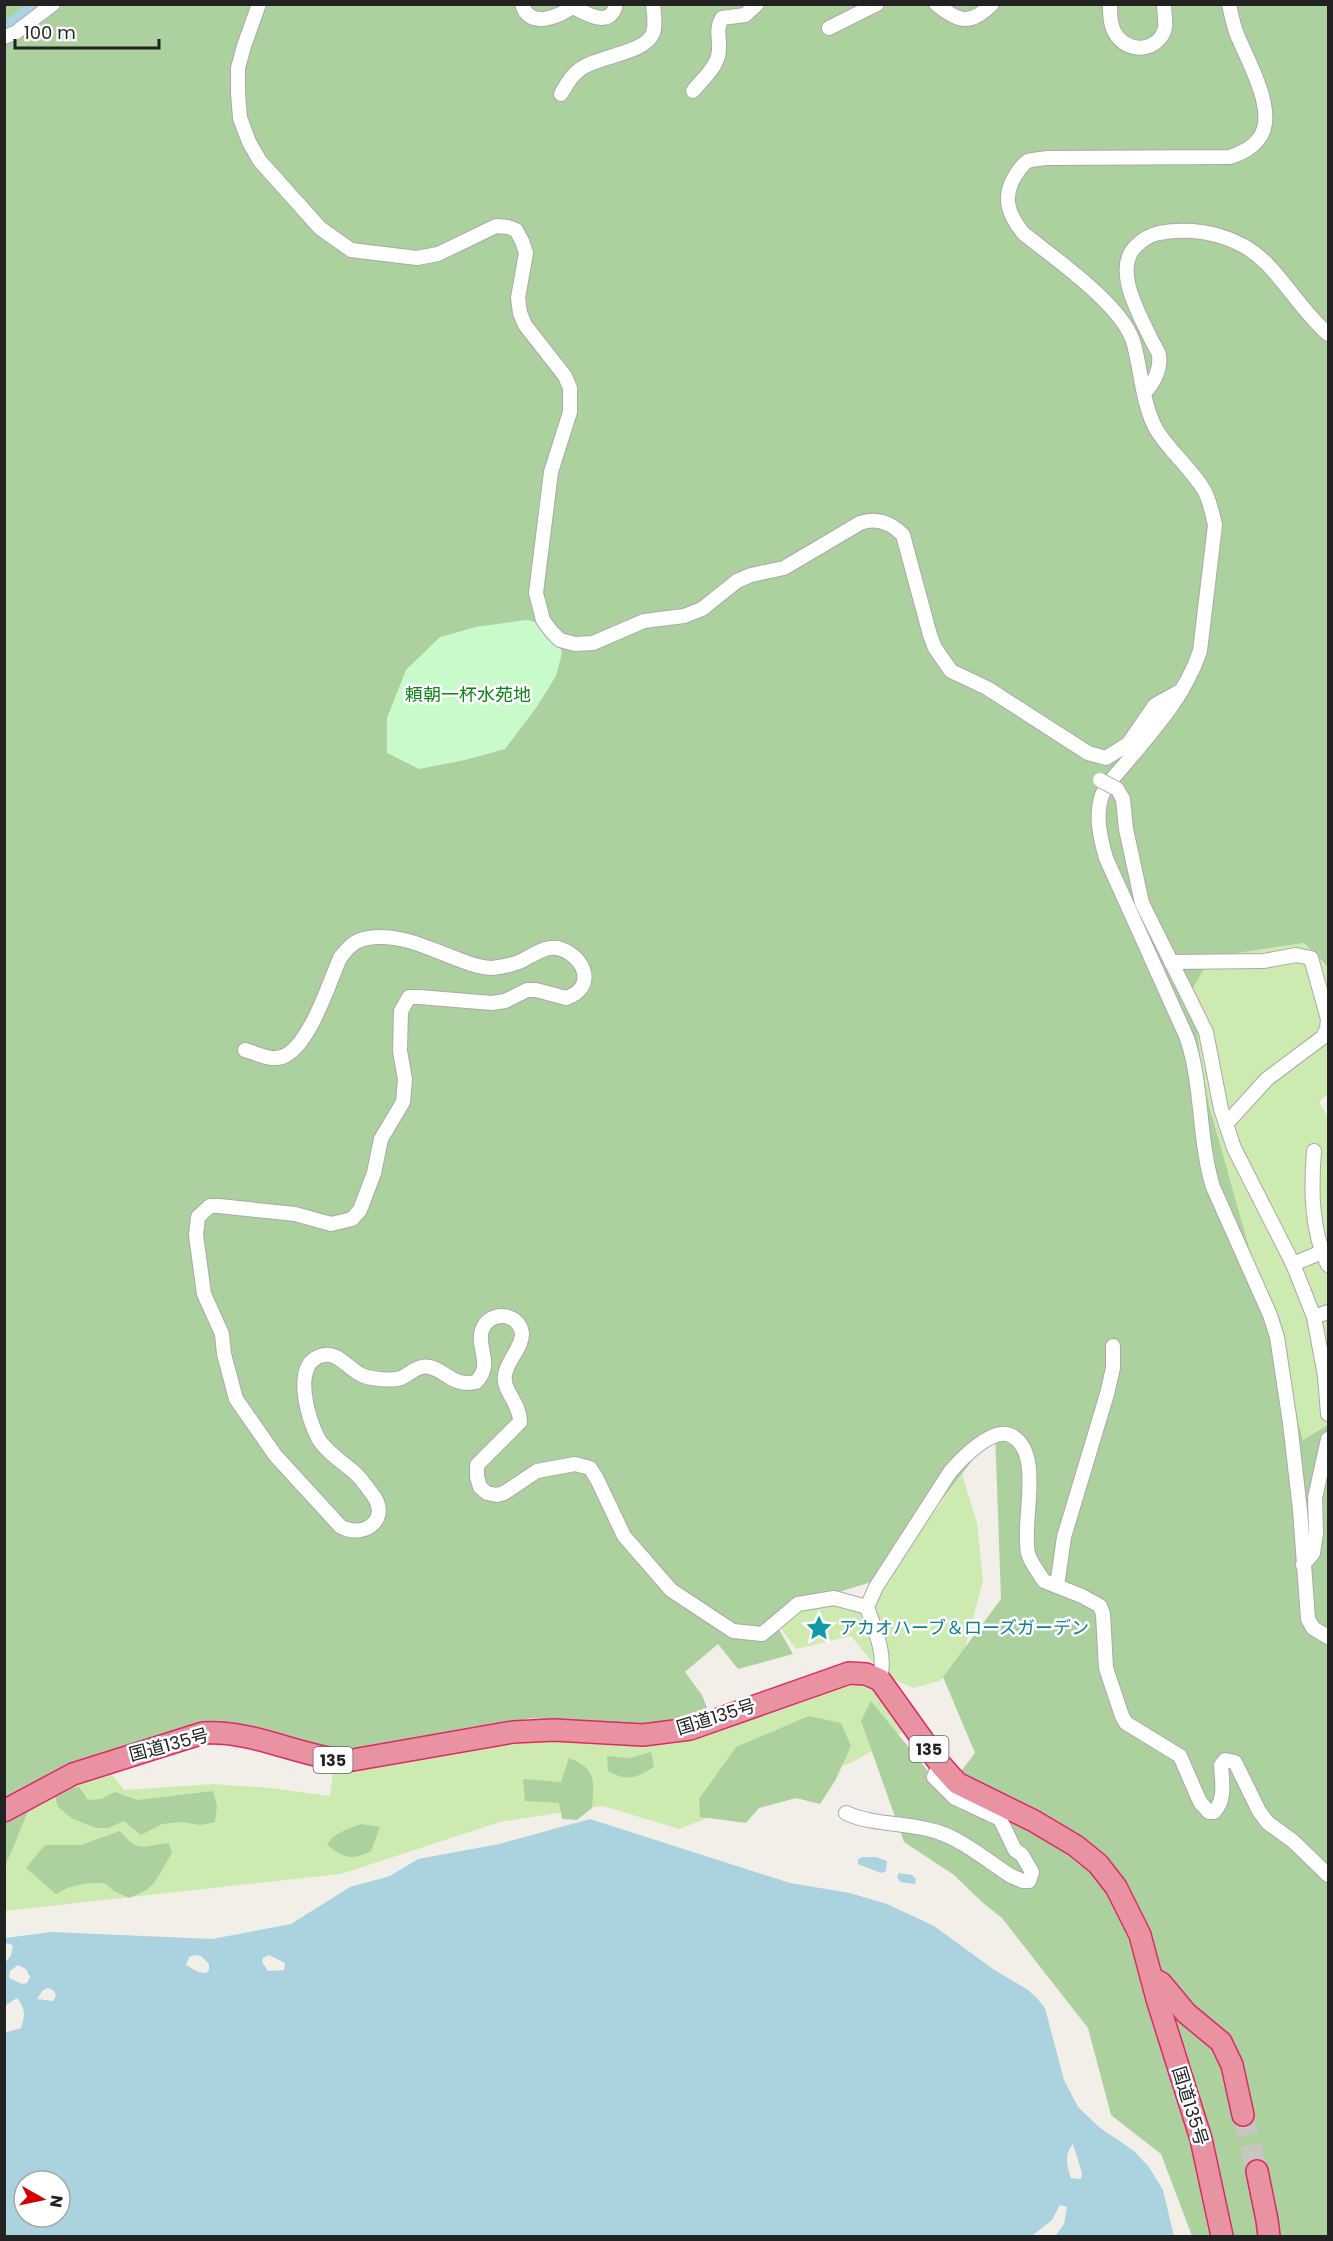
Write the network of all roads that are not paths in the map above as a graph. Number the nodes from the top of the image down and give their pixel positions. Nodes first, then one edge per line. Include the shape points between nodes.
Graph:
1 (53, 4) edge
2 (259, 4) edge
3 (522, 4) edge
4 (616, 4) edge
5 (653, 4) edge
6 (757, 4) edge
7 (877, 4) edge
8 (936, 4) edge
9 (992, 4) edge
10 (1110, 4) edge
11 (1164, 4) edge
12 (1229, 4) edge
13 (575, 6) edge
14 (829, 28) dead end
15 (10, 35) edge
16 (693, 91) dead end
17 (561, 94) dead end
18 (1329, 333) edge
19 (1145, 392) junction
20 (1182, 690) junction
21 (1100, 780) dead end
22 (1171, 962) junction
23 (245, 1050) dead end
24 (1226, 1125) junction
25 (1314, 1151) dead end
26 (1322, 1252) junction
27 (1293, 1264) junction
28 (1329, 1265) edge
29 (1329, 1312) edge
30 (1314, 1317) junction
31 (1113, 1346) dead end
32 (1329, 1414) edge
33 (1329, 1438) edge
34 (1303, 1565) junction
35 (1057, 1586) junction
36 (867, 1607) junction
37 (1329, 1637) edge
38 (880, 1680) junction
39 (940, 1764) junction
40 (37, 1795) junction
41 (4, 1811) edge
42 (846, 1813) dead end
43 (4, 1824) edge
44 (1329, 1875) edge
45 (1151, 1978) junction
46 (1243, 2115) tunnel mouth
47 (1257, 2171) tunnel mouth
48 (1222, 2236) edge
49 (1269, 2236) edge

1 - 15 street
2 - 20 street via 238,68 240,118 260,161 320,228 351,250 417,258 438,254 496,226 516,230 522,240 526,253 518,298 520,313 570,388 570,412 551,472 536,593 543,620 560,639 575,644 593,643 644,621 684,616 702,609 737,581 751,574 784,568 870,519 895,527 903,535 930,635 951,671 987,688 1088,753 1106,758 1128,744 1155,705
3 - 13 street via 529,16 544,20
4 - 13 street via 610,16 601,19
5 - 17 street via 653,33 647,41 593,61 572,76
6 - 16 street via 745,15 722,18 717,32 718,56
7 - 14 street
8 - 9 street via 954,18 968,20 981,15
10 - 11 street via 1115,34 1136,49 1158,40 1165,28
12 - 19 street via 1263,98 1265,125 1251,146 1230,157 1047,158 1028,162 1010,185 1006,201 1012,219 1023,233 1117,313 1133,342
18 - 19 street via 1269,266 1240,243 1207,232 1158,233 1133,248 1126,268 1131,293 1159,355 1154,382
19 - 20 street via 1155,427 1203,489 1215,525 1200,651
20 - 34 street via 1103,792 1100,833 1106,858 1187,1038 1195,1064 1213,1187 1277,1337 1299,1499
21 - 22 street, bridge via 1117,789 1123,799 1142,903
22 - 24 street via 1206,1032
22 - 24 street via 1264,961 1296,955 1311,958 1329,1020 1323,1037 1267,1079
23 - 36 street via 282,1057 300,1044 340,958 361,938 397,937 492,968 515,963 541,950 558,948 571,954 585,973 583,986 566,998 527,990 492,1003 419,997 405,1001 400,1050 403,1102 381,1139 374,1173 360,1210 352,1219 331,1224 295,1214 219,1206 210,1206 198,1217 196,1235 204,1293 222,1334 236,1399 275,1455 340,1526 361,1532 371,1526 378,1507 357,1475 318,1439 305,1398 304,1375 308,1364 327,1354 366,1377 396,1378 430,1367 455,1382 476,1382 482,1377 485,1362 482,1329 490,1319 507,1316 521,1328 522,1338 504,1377 520,1411 520,1422 477,1465 480,1487 487,1493 504,1494 546,1468 575,1464 590,1468 624,1536 671,1590 734,1631 762,1634 798,1604 827,1598
24 - 27 street
25 - 26 street via 1311,1186
26 - 27 street
26 - 28 street
27 - 30 street
29 - 30 street
30 - 32 street
31 - 35 street via 1107,1394 1065,1537
33 - 34 street via 1315,1498 1313,1553
34 - 37 street via 1308,1619 1313,1628
35 - 36 street via 1044,1581 1028,1554 1029,1474 1023,1444 1006,1433 995,1434 950,1472
35 - 44 street via 1100,1606 1106,1668 1122,1716 1134,1729 1180,1756 1204,1808 1214,1812 1220,1805 1221,1765 1225,1760 1235,1762 1268,1822
36 - 38 street via 882,1653
38 - 39 highway, 国道135号 / 135
38 - 40 highway, 国道135号 / 135 via 849,1673 690,1729 642,1735 513,1732 347,1761 247,1736 203,1733 72,1774
39 - 42 street via 934,1777 955,1798 1000,1819 1015,1850 1030,1867 1029,1881 1011,1876 939,1832
39 - 45 highway, 国道135号 / 135 via 957,1783 1034,1821 1098,1864 1116,1887 1140,1935
40 - 41 highway, 国道135号 / 135
40 - 43 highway, 国道135号 / 135
45 - 46 highway via 1161,1983 1186,2013 1221,2042 1232,2065
45 - 48 highway, 国道135号 / 135 via 1201,2139
47 - 49 highway

